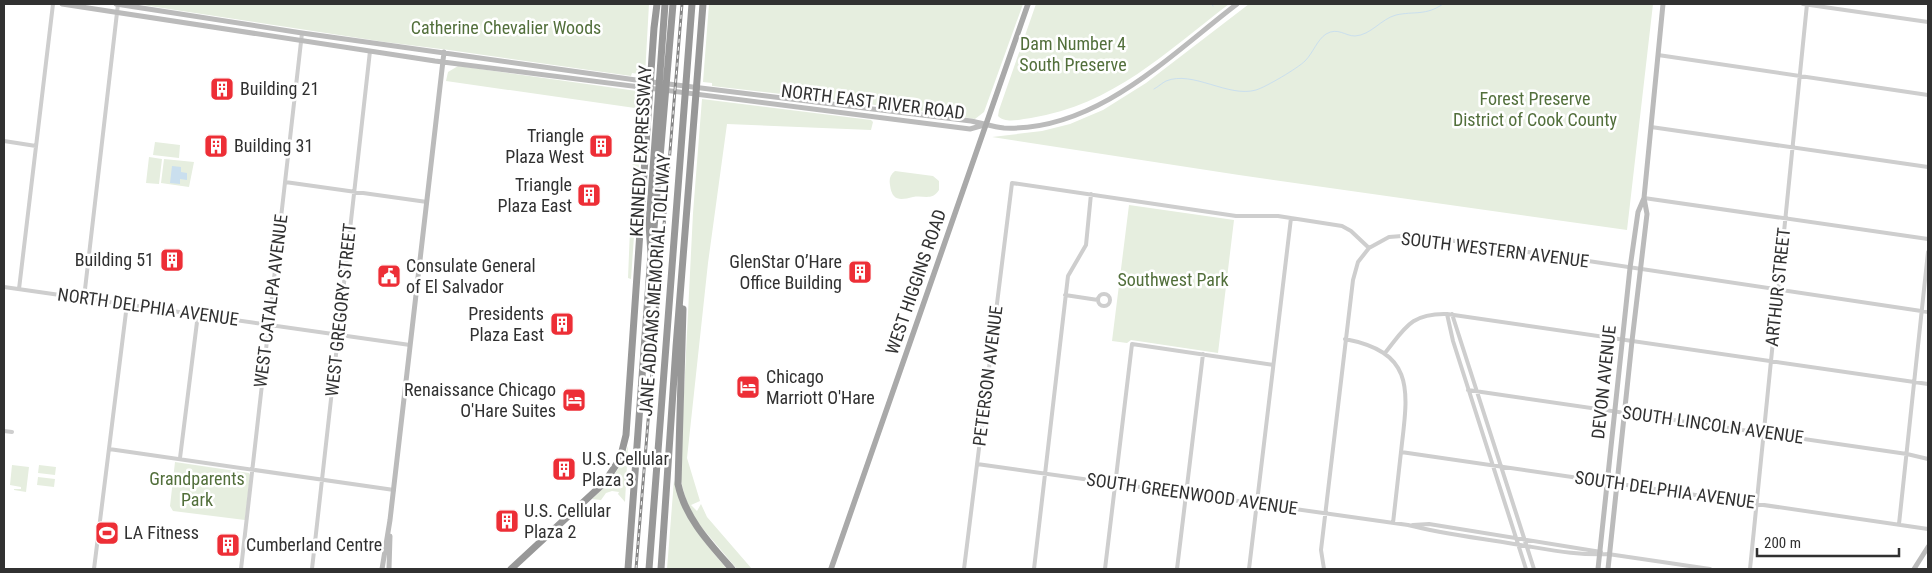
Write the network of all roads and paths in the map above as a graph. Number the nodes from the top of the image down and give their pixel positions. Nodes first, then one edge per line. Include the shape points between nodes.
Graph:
1 (54, 4) edge
2 (62, 4) edge
3 (117, 4) edge
4 (656, 4) edge
5 (665, 4) edge
6 (673, 4) edge
7 (692, 4) edge
8 (703, 4) edge
9 (1028, 4) edge
10 (1237, 4) edge
11 (1663, 4) edge
12 (1803, 4) edge
13 (1807, 4) edge
14 (117, 12) junction
15 (1928, 22) edge
16 (302, 33) junction
17 (301, 40) junction
18 (370, 51) junction
19 (444, 52) junction
20 (1658, 55) junction
21 (443, 62) junction
22 (1800, 76) junction
23 (636, 83) junction
24 (1928, 95) edge
25 (987, 124) junction
26 (1651, 127) junction
27 (4, 141) edge
28 (36, 146) junction
29 (1793, 147) junction
30 (1928, 167) edge
31 (284, 182) junction
32 (354, 192) junction
33 (1092, 194) junction
34 (1644, 198) junction
35 (427, 202) junction
36 (1291, 218) junction
37 (1785, 219) junction
38 (1928, 239) edge
39 (1369, 248) junction
40 (1928, 252) edge
41 (651, 254) junction
42 (683, 261) junction
43 (1630, 268) junction
44 (1640, 270) junction
45 (4, 287) edge
46 (20, 289) junction
47 (1778, 290) junction
48 (1066, 295) junction
49 (84, 298) junction
50 (1098, 300) dead end
51 (127, 304) junction
52 (1922, 311) junction
53 (1928, 312) edge
54 (198, 314) junction
55 (1447, 314) junction
56 (1452, 314) junction
57 (268, 325) junction
58 (338, 335) junction
59 (1346, 339) junction
60 (1622, 339) junction
61 (1632, 341) junction
62 (410, 345) junction
63 (1385, 353) junction
64 (1203, 354) junction
65 (1771, 360) junction
66 (1273, 365) junction
67 (1914, 382) junction
68 (1928, 384) edge
69 (1468, 390) junction
70 (1477, 391) junction
71 (1614, 411) junction
72 (1624, 412) junction
73 (4, 431) edge
74 (12, 432) dead end
75 (1764, 432) junction
76 (109, 448) junction
77 (1401, 452) junction
78 (1907, 454) junction
79 (180, 458) junction
80 (1928, 460) edge
81 (977, 464) junction
82 (1493, 465) junction
83 (1501, 466) junction
84 (252, 469) junction
85 (1045, 473) junction
86 (322, 480) junction
87 (1607, 482) junction
88 (1115, 483) junction
89 (1617, 483) junction
90 (394, 490) junction
91 (1186, 494) junction
92 (1756, 503) junction
93 (1257, 504) junction
94 (1325, 513) junction
95 (390, 520) junction
96 (1393, 523) junction
97 (1899, 524) junction
98 (1408, 525) junction
99 (1928, 529) edge
100 (1516, 538) junction
101 (1524, 539) junction
102 (1518, 544) junction
103 (1527, 546) junction
104 (1928, 547) edge
105 (1600, 553) junction
106 (1610, 554) junction
107 (94, 569) edge
108 (240, 569) edge
109 (312, 569) edge
110 (382, 569) edge
111 (389, 569) edge
112 (511, 569) edge
113 (628, 569) edge
114 (649, 569) edge
115 (661, 569) edge
116 (732, 569) edge
117 (831, 569) edge
118 (964, 569) edge
119 (1034, 569) edge
120 (1105, 569) edge
121 (1177, 569) edge
122 (1249, 569) edge
123 (1324, 569) edge
124 (1526, 569) edge
125 (1534, 569) edge
126 (1598, 569) edge
127 (1608, 569) edge
128 (1710, 569) edge
129 (1750, 569) edge
130 (1914, 569) edge

1 - 28 street
2 - 14 main road, NORTH EAST RIVER ROAD
3 - 14 street
3 - 16 main road, NORTH EAST RIVER ROAD
4 - 112 highway via 624,446 604,483
5 - 41 highway, KENNEDY EXPRESSWAY via 650,214
6 - 41 highway, JANE ADDAMS MEMORIAL TOLLWAY
7 - 114 highway, JANE ADDAMS MEMORIAL TOLLWAY
8 - 42 highway
9 - 25 main road, WEST HIGGINS ROAD
10 - 25 main road, NORTH EAST RIVER ROAD via 1142,78 1082,113 1054,122 1025,126 1004,128
11 - 20 main road, DEVON AVENUE
12 - 13 street
13 - 15 street
13 - 22 street, ARTHUR STREET
14 - 17 main road, NORTH EAST RIVER ROAD
14 - 49 street
16 - 17 street, WEST CATALPA AVENUE
16 - 19 main road, NORTH EAST RIVER ROAD
17 - 18 main road, NORTH EAST RIVER ROAD
17 - 31 street, WEST CATALPA AVENUE
18 - 21 main road, NORTH EAST RIVER ROAD
18 - 32 street, WEST GREGORY STREET
19 - 21 main road
19 - 23 main road, NORTH EAST RIVER ROAD
20 - 22 street
20 - 26 main road, DEVON AVENUE
21 - 23 main road, NORTH EAST RIVER ROAD
21 - 35 main road
22 - 24 street
22 - 29 street, ARTHUR STREET
23 - 25 main road, NORTH EAST RIVER ROAD
25 - 117 main road, WEST HIGGINS ROAD
26 - 29 street
26 - 34 main road, DEVON AVENUE
27 - 28 street
28 - 46 street
29 - 30 street
29 - 37 street, ARTHUR STREET
31 - 32 street
31 - 57 street, WEST CATALPA AVENUE
32 - 35 street
32 - 58 street, WEST GREGORY STREET
33 - 36 street via 1236,216
33 - 48 street via 1086,245 1068,276
33 - 81 street, PETERSON AVENUE via 1012,183
34 - 37 street
34 - 43 main road, DEVON AVENUE via 1638,212
34 - 44 main road, DEVON AVENUE via 1647,214
35 - 62 main road
36 - 39 street via 1347,228
36 - 66 street
37 - 38 street
37 - 47 street, ARTHUR STREET
39 - 43 street, SOUTH WESTERN AVENUE via 1389,237 1415,236
39 - 59 street via 1355,271
40 - 52 street
41 - 113 highway, KENNEDY EXPRESSWAY
42 - 115 highway
42 - 116 highway via 678,484 688,513
43 - 44 street, SOUTH WESTERN AVENUE
43 - 60 main road, DEVON AVENUE
44 - 47 street, SOUTH WESTERN AVENUE
44 - 61 main road, DEVON AVENUE
45 - 46 street, NORTH DELPHIA AVENUE
46 - 49 street, NORTH DELPHIA AVENUE
47 - 52 street, SOUTH WESTERN AVENUE
47 - 65 street, ARTHUR STREET
48 - 50 street
48 - 85 street
49 - 51 street, NORTH DELPHIA AVENUE
51 - 54 street, NORTH DELPHIA AVENUE
51 - 76 street
52 - 53 street, SOUTH WESTERN AVENUE
52 - 67 street
54 - 57 street, NORTH DELPHIA AVENUE
54 - 79 street
55 - 56 street
55 - 63 street via 1431,314 1417,319
55 - 69 street
56 - 60 street
56 - 70 street
57 - 58 street, NORTH DELPHIA AVENUE
57 - 84 street, WEST CATALPA AVENUE
58 - 62 street, NORTH DELPHIA AVENUE
58 - 86 street, WEST GREGORY STREET
59 - 63 street via 1372,345
59 - 94 street
60 - 61 street
60 - 71 main road, DEVON AVENUE
61 - 65 street
61 - 72 main road, DEVON AVENUE
62 - 90 main road
63 - 77 street via 1400,373 1406,393
64 - 66 street
64 - 88 street via 1132,344
64 - 91 street
65 - 67 street
65 - 75 street, ARTHUR STREET
66 - 93 street
67 - 68 street
67 - 78 street
69 - 70 street, SOUTH LINCOLN AVENUE
69 - 82 street
70 - 71 street, SOUTH LINCOLN AVENUE
70 - 83 street
71 - 72 street, SOUTH LINCOLN AVENUE
71 - 87 main road, DEVON AVENUE
72 - 75 street, SOUTH LINCOLN AVENUE
72 - 89 main road, DEVON AVENUE
73 - 74 street
75 - 78 street, SOUTH LINCOLN AVENUE
75 - 92 street, ARTHUR STREET
76 - 79 street
76 - 107 street
77 - 82 street, SOUTH DELPHIA AVENUE
77 - 96 street
78 - 80 street, SOUTH LINCOLN AVENUE
78 - 97 street
79 - 84 street
81 - 85 street, SOUTH GREENWOOD AVENUE
81 - 118 street, PETERSON AVENUE
82 - 83 street, SOUTH DELPHIA AVENUE
82 - 100 street
83 - 87 street, SOUTH DELPHIA AVENUE
83 - 101 street
84 - 86 street
84 - 108 street, WEST CATALPA AVENUE
85 - 88 street, SOUTH GREENWOOD AVENUE
85 - 119 street
86 - 90 street
86 - 109 street, WEST GREGORY STREET
87 - 89 street, SOUTH DELPHIA AVENUE
87 - 105 main road, DEVON AVENUE
88 - 91 street, SOUTH GREENWOOD AVENUE
88 - 120 street
89 - 92 street, SOUTH DELPHIA AVENUE
89 - 106 main road, DEVON AVENUE
90 - 95 main road
91 - 93 street, SOUTH GREENWOOD AVENUE
91 - 121 street
92 - 97 street, SOUTH DELPHIA AVENUE
92 - 129 street, ARTHUR STREET
93 - 94 street, SOUTH GREENWOOD AVENUE
93 - 122 street
94 - 96 street, SOUTH GREENWOOD AVENUE
94 - 123 street via 1321,550
95 - 110 main road
95 - 111 main road
96 - 98 street, SOUTH GREENWOOD AVENUE
97 - 99 street, SOUTH DELPHIA AVENUE
98 - 100 street, SOUTH GREENWOOD AVENUE via 1428,524
98 - 102 street, SOUTH GREENWOOD AVENUE
100 - 101 street, SOUTH GREENWOOD AVENUE
100 - 102 street
101 - 103 street
101 - 105 street, SOUTH GREENWOOD AVENUE
102 - 103 street, SOUTH GREENWOOD AVENUE
102 - 124 street
103 - 105 street, SOUTH GREENWOOD AVENUE
103 - 125 street
104 - 130 main road
105 - 106 street, SOUTH GREENWOOD AVENUE
105 - 126 main road, DEVON AVENUE
106 - 127 main road, DEVON AVENUE
106 - 128 street, SOUTH GREENWOOD AVENUE

